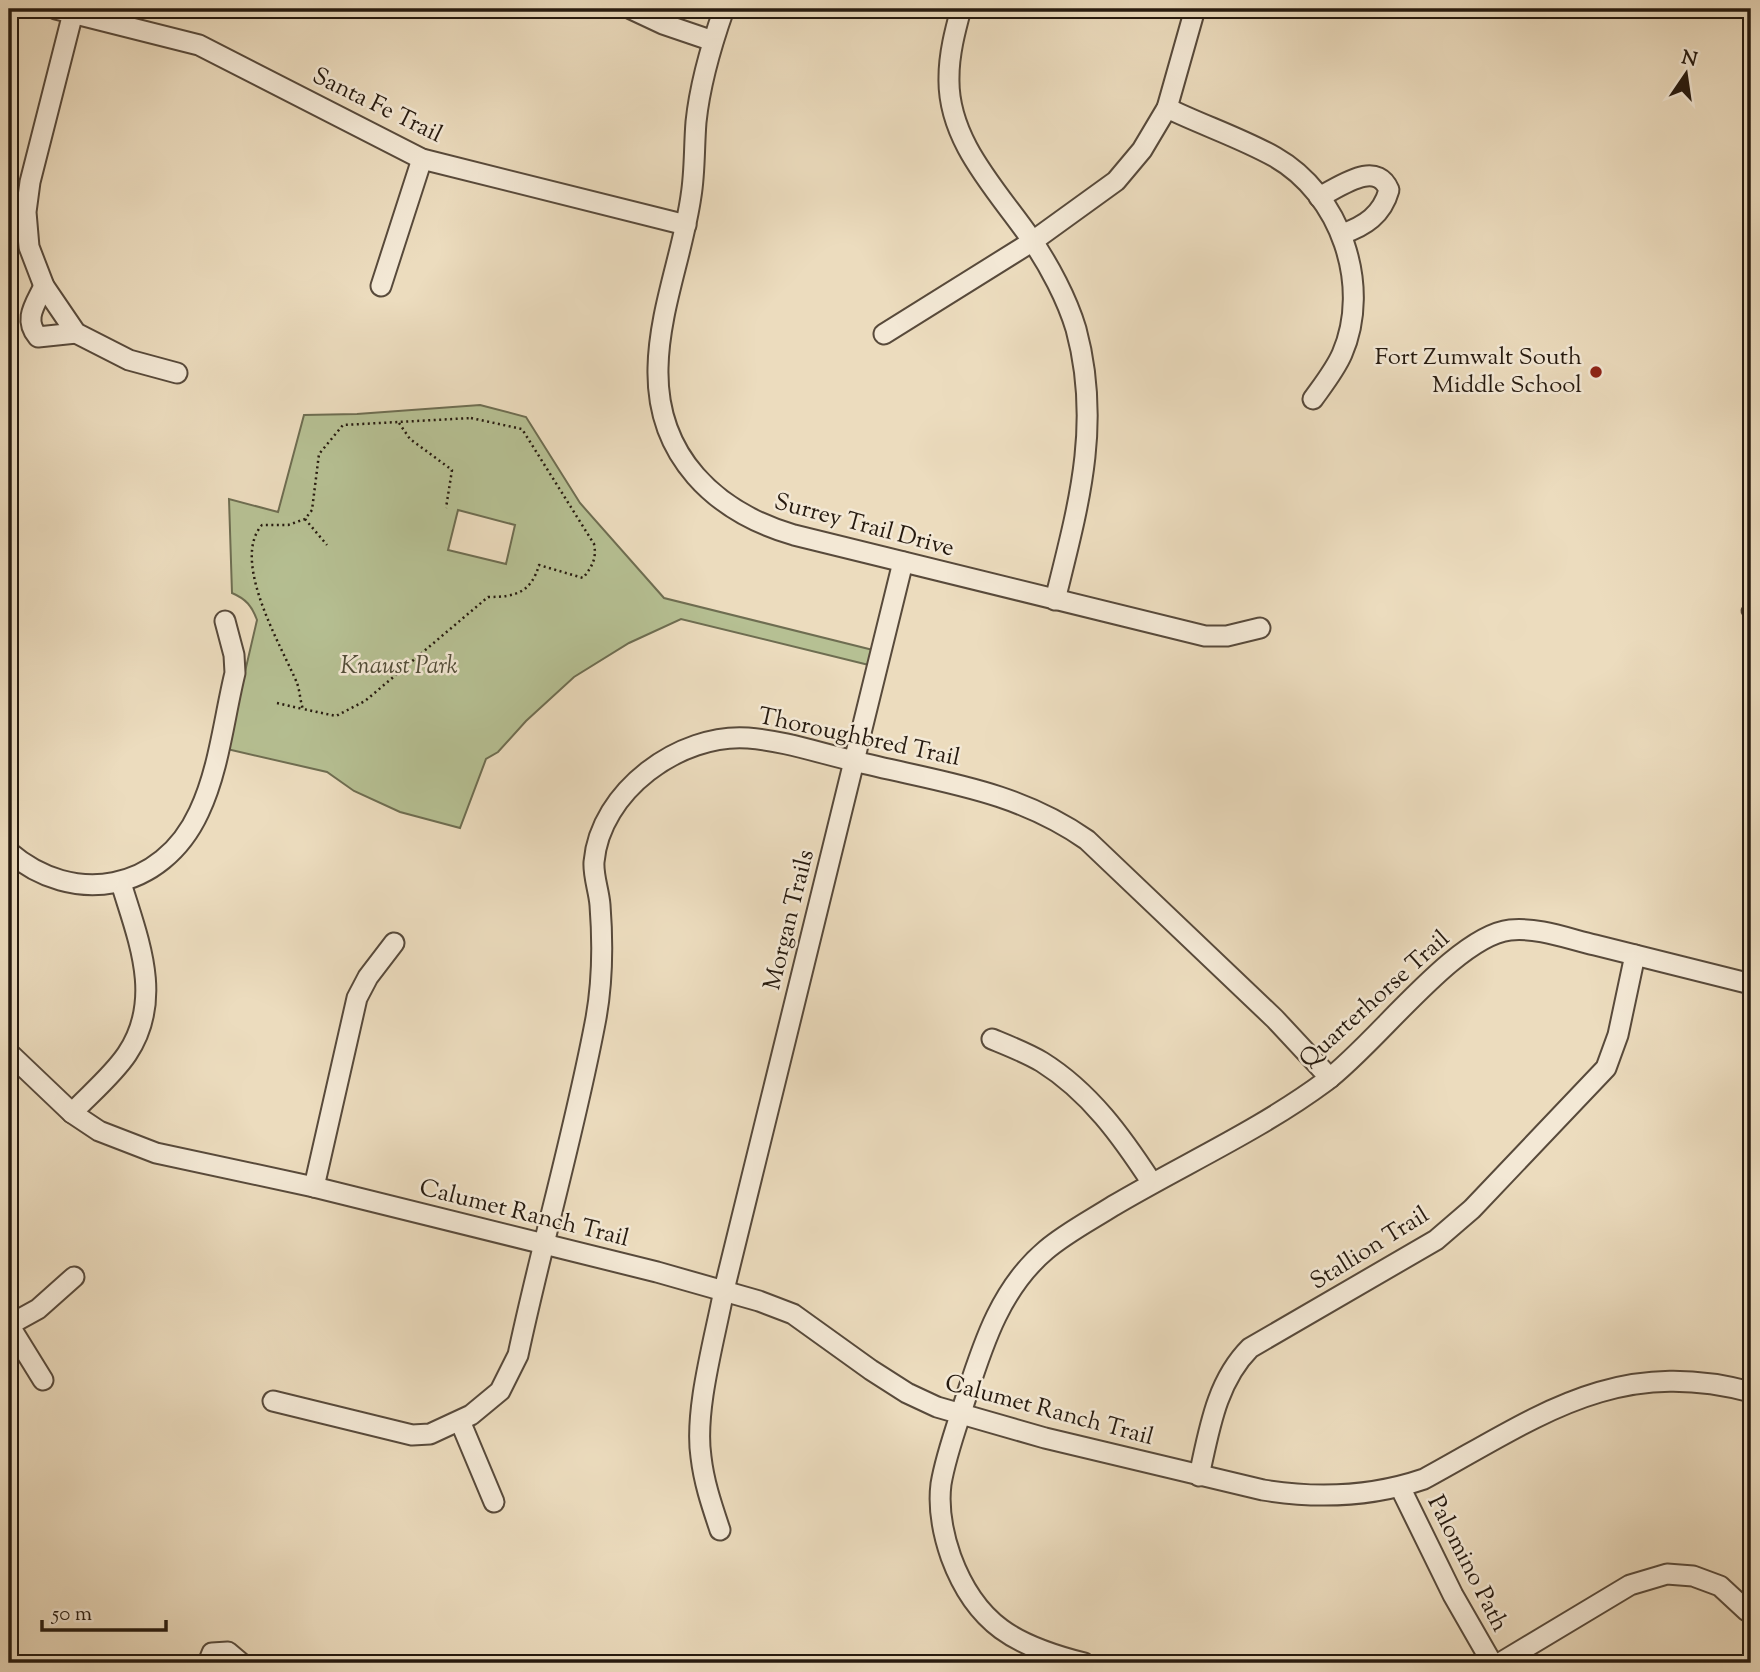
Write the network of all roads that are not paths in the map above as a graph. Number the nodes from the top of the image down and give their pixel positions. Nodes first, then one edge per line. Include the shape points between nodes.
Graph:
1 (631, 9) edge
2 (724, 9) edge
3 (961, 9) edge
4 (1195, 9) edge
5 (68, 10) edge
6 (713, 41) junction
7 (1167, 108) junction
8 (422, 159) junction
9 (1319, 197) junction
10 (686, 225) junction
11 (1342, 234) junction
12 (1033, 241) junction
13 (44, 286) junction
14 (381, 286) dead end
15 (76, 333) junction
16 (884, 334) dead end
17 (177, 373) dead end
18 (1313, 399) dead end
19 (903, 562) junction
20 (1055, 600) junction
21 (225, 621) dead end
22 (1260, 628) dead end
23 (854, 761) junction
24 (9, 852) edge
25 (121, 883) junction
26 (394, 943) dead end
27 (1635, 955) junction
28 (1751, 984) edge
29 (992, 1039) dead end
30 (9, 1053) edge
31 (1330, 1078) junction
32 (72, 1113) junction
33 (1152, 1183) junction
34 (314, 1187) junction
35 (541, 1245) junction
36 (74, 1277) dead end
37 (724, 1290) junction
38 (43, 1380) dead end
39 (1751, 1390) edge
40 (273, 1401) dead end
41 (960, 1415) junction
42 (460, 1421) junction
43 (1199, 1476) junction
44 (1400, 1487) junction
45 (494, 1502) dead end
46 (720, 1530) dead end
47 (1746, 1611) dead end
48 (208, 1663) edge
49 (241, 1663) edge
50 (1084, 1663) edge
51 (1492, 1663) edge
52 (1500, 1663) edge

1 - 6 street
2 - 6 street, Surrey Trail Drive
3 - 12 street via 948,79 954,111 983,176
4 - 7 street
5 - 8 street, Santa Fe Trail via 199,46
5 - 13 street via 26,212 29,247
6 - 10 street, Surrey Trail Drive via 702,84
7 - 9 street via 1275,158 1302,177
7 - 12 street via 1142,150 1115,181
8 - 10 street, Santa Fe Trail
8 - 14 street
9 - 11 street
9 - 11 street via 1364,176 1373,174 1385,180 1389,190 1382,208 1360,227
10 - 19 street, Surrey Trail Drive via 658,367 659,397 682,459 705,489 764,526
11 - 18 street via 1352,286 1350,328 1342,354
12 - 16 street
12 - 20 street via 1075,327 1086,373 1089,420 1087,463
13 - 15 street
13 - 15 street via 29,317 31,328 38,337
15 - 17 street via 130,360
19 - 20 street, Surrey Trail Drive
19 - 23 street, Morgan Trails
20 - 22 street, Surrey Trail Drive via 1205,636
21 - 25 street via 235,673 199,813 168,856
23 - 31 street, Thoroughbred Trail via 977,788 1056,818 1087,840 1275,1019
23 - 35 street, Thoroughbred Trail via 746,738 710,742 653,767 604,826 594,863 603,976 589,1058
23 - 37 street, Morgan Trails
24 - 25 street via 27,868 49,878 79,885
25 - 32 street via 145,964 145,1008 127,1054
26 - 34 street via 357,998
27 - 28 street, Quarterhorse Trail
27 - 31 street, Quarterhorse Trail via 1546,933 1511,930 1482,937
27 - 43 street, Stallion Trail via 1606,1068 1472,1209 1436,1240 1250,1348 1239,1359 1215,1407
29 - 33 street via 1041,1062 1081,1092 1120,1135
30 - 32 street, Calumet Ranch Trail
31 - 33 street, Quarterhorse Trail via 1237,1139
32 - 34 street, Calumet Ranch Trail via 99,1131 156,1153
33 - 41 street, Quarterhorse Trail via 1047,1249 1018,1278 999,1308
34 - 35 street, Calumet Ranch Trail
35 - 37 street, Calumet Ranch Trail
35 - 42 street, Thoroughbred Trail via 518,1354 500,1391
36 - 38 street via 38,1309 9,1325
37 - 41 street, Calumet Ranch Trail via 793,1314 907,1393
37 - 46 street, Morgan Trails via 708,1369 700,1454
39 - 44 street, Calumet Ranch Trail via 1683,1379 1628,1384 1568,1402 1424,1479
40 - 42 street, Thoroughbred Trail via 412,1435 430,1434
41 - 43 street, Calumet Ranch Trail
41 - 50 street, Quarterhorse Trail via 941,1485 940,1510 961,1584 990,1622 1016,1640
42 - 45 street
43 - 44 street, Calumet Ranch Trail via 1299,1496
44 - 51 street, Palomino Path
47 - 52 street via 1720,1586 1693,1576 1667,1574 1630,1585
48 - 49 street via 212,1653 220,1651 228,1651

